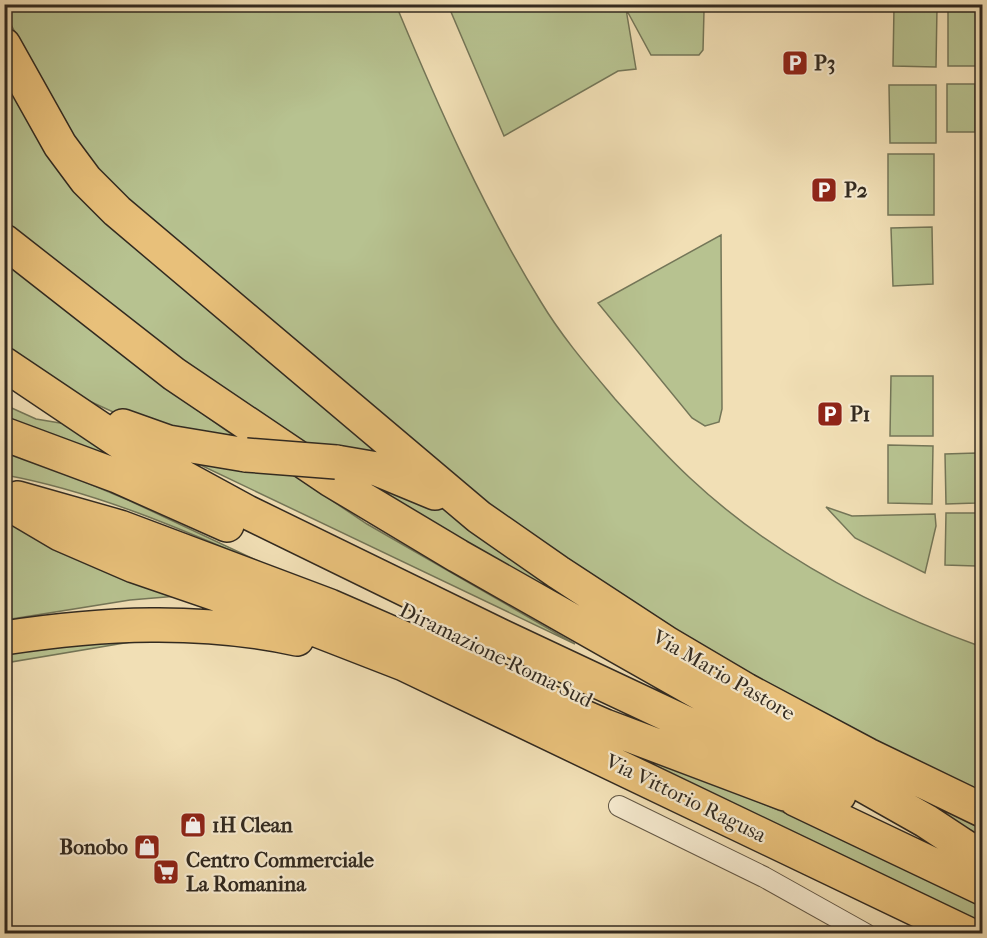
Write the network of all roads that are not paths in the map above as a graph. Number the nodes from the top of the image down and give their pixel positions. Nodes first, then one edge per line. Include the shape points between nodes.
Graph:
1 (4, 45) edge
2 (4, 241) edge
3 (4, 363) edge
4 (4, 434) edge
5 (4, 495) edge
6 (4, 501) edge
7 (479, 517) junction
8 (4, 638) edge
9 (404, 664) junction
10 (785, 794) junction
11 (619, 806) dead end
12 (982, 810) edge
13 (976, 871) edge
14 (866, 933) edge
15 (968, 933) edge

1 - 7 highway via 60,145 86,180 117,211
2 - 13 highway via 174,374 331,480 927,821
3 - 7 highway, bridge via 138,433 186,446 246,455 367,466 411,482
3 - 13 highway via 126,446 247,512
4 - 10 highway, Diramazione Roma Sud via 117,476 261,540
5 - 10 highway via 104,521 307,597 605,726
6 - 9 highway via 66,537 134,566
7 - 12 highway, Via Mario Pastore via 612,609 707,668 878,760
8 - 9 highway via 101,625 199,626 279,635
9 - 15 highway, Via Vittorio Ragusa
10 - 13 highway, Diramazione Roma Sud
11 - 14 street via 791,891

